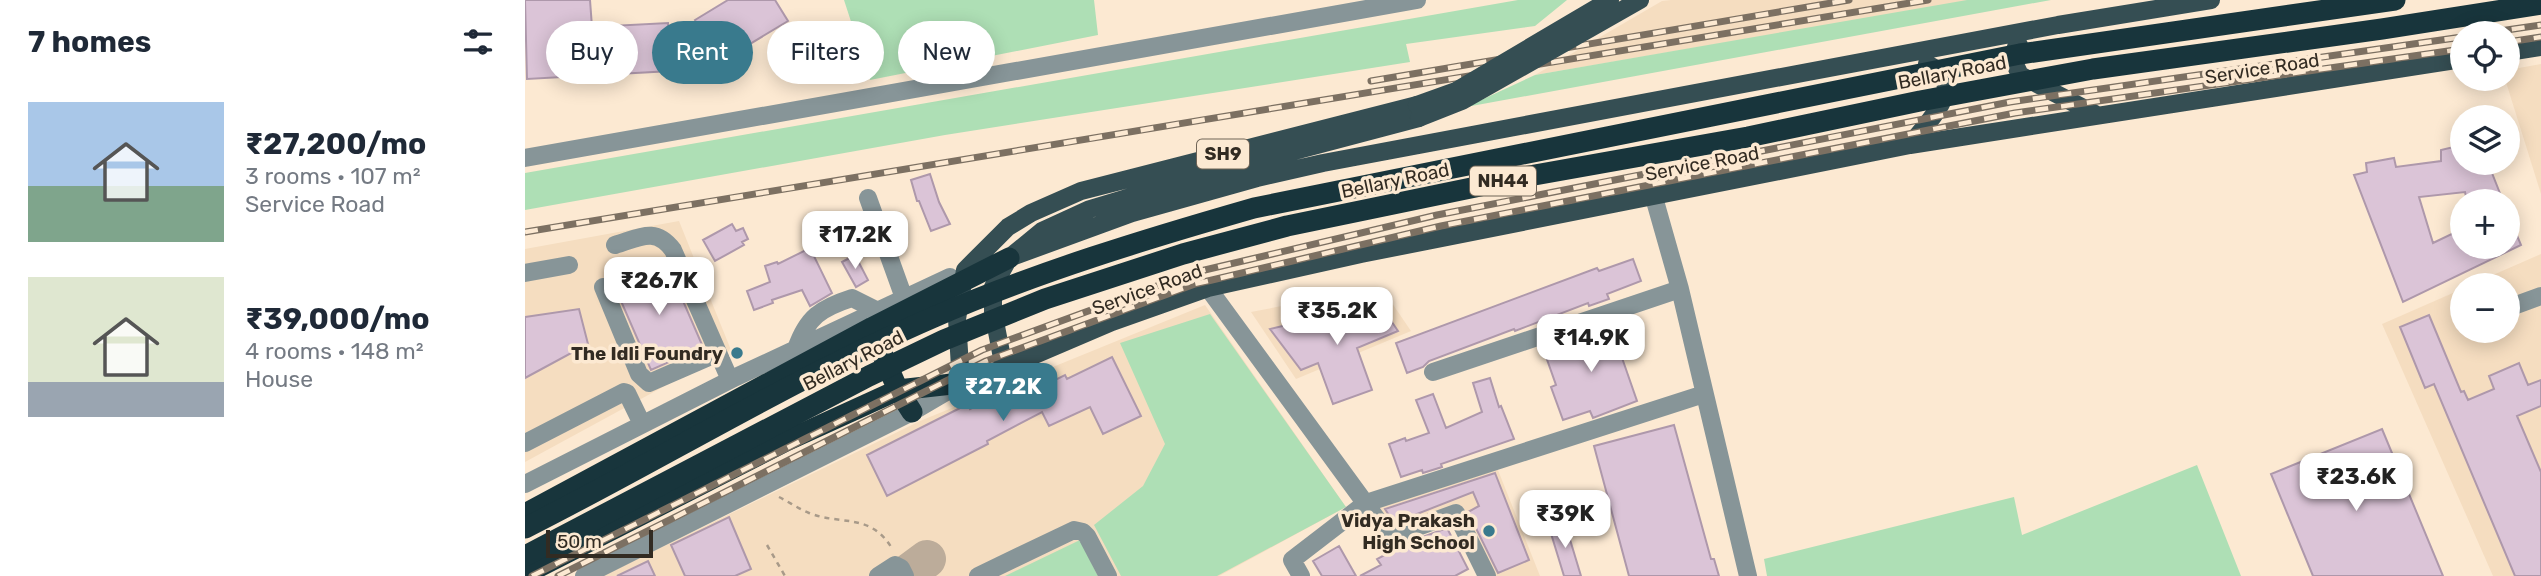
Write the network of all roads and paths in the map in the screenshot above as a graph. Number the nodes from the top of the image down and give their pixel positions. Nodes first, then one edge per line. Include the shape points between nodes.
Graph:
1 (1417, 0) edge
2 (1610, 0) edge
3 (1640, 0) edge
4 (2211, 0) edge
5 (2395, 0) edge
6 (2541, 4) edge
7 (2058, 25) junction
8 (2541, 47) edge
9 (2520, 50) edge
10 (1893, 58) junction
11 (2450, 61) edge
12 (1418, 111) junction
13 (2095, 114) junction
14 (1910, 145) junction
15 (525, 158) edge
16 (1653, 194) junction
17 (868, 198) dead end
18 (615, 245) dead end
19 (1009, 258) junction
20 (569, 265) dead end
21 (525, 273) edge
22 (964, 275) junction
23 (603, 287) dead end
24 (1208, 288) junction
25 (1679, 289) junction
26 (2541, 296) edge
27 (904, 298) junction
28 (2520, 304) edge
29 (872, 318) junction
30 (796, 349) junction
31 (718, 353) junction
32 (1004, 368) junction
33 (1433, 372) dead end
34 (730, 380) junction
35 (961, 383) junction
36 (898, 390) junction
37 (1704, 394) junction
38 (912, 412) junction
39 (642, 424) junction
40 (525, 443) edge
41 (526, 481) edge
42 (756, 489) junction
43 (1366, 503) junction
44 (525, 514) edge
45 (525, 528) edge
46 (767, 545) dead end
47 (525, 556) edge
48 (900, 570) edge
49 (525, 574) edge
50 (584, 576) edge
51 (785, 576) edge
52 (878, 576) edge
53 (978, 576) edge
54 (1108, 576) edge
55 (1301, 576) edge
56 (1486, 576) edge
57 (1748, 576) edge

1 - 15 street
2 - 12 main road, SH9, bridge
3 - 12 main road, SH9, bridge via 1462,101
4 - 7 main road
5 - 45 highway, Bellary Road / NH44, bridge via 2020,54 1254,208 1133,243 934,317 856,353
6 - 47 highway, Bellary Road / NH44, bridge via 2079,72 1274,229 1045,299 944,340
7 - 10 main road
7 - 13 main road via 2016,47 2016,71
8 - 9 main road
10 - 14 main road via 1938,69 1946,83 1946,99
10 - 19 main road via 1323,163 1132,213
11 - 13 main road, Service Road
12 - 19 main road, SH9 via 1090,209 1042,231
12 - 22 main road, SH9 via 1081,191 1008,227
13 - 14 main road, Service Road
14 - 16 main road, Service Road
16 - 24 main road, Service Road
16 - 25 street
17 - 27 street
18 - 31 street via 651,235 668,243
19 - 22 highway
19 - 32 main road, SH9 via 993,287
20 - 21 street
22 - 27 street
22 - 29 highway
22 - 35 main road via 957,319
23 - 31 street via 645,381
24 - 32 main road, Service Road
24 - 43 street
25 - 33 street
25 - 37 street
26 - 28 street
27 - 29 street
29 - 30 street
29 - 30 street via 852,298 835,303 803,328
29 - 36 highway
29 - 44 highway
30 - 34 street
31 - 34 street
32 - 35 main road, Service Road
34 - 39 street
35 - 36 highway
35 - 38 street
36 - 38 highway
36 - 49 highway via 774,447
37 - 43 street
37 - 57 street
38 - 42 street
39 - 40 street via 624,391
39 - 41 street
42 - 48 path via 810,514 880,532 893,548
42 - 50 street
43 - 55 street via 1291,560
43 - 56 street via 1390,537 1456,513
46 - 51 path
48 - 52 street
53 - 54 street via 1075,530 1087,536

